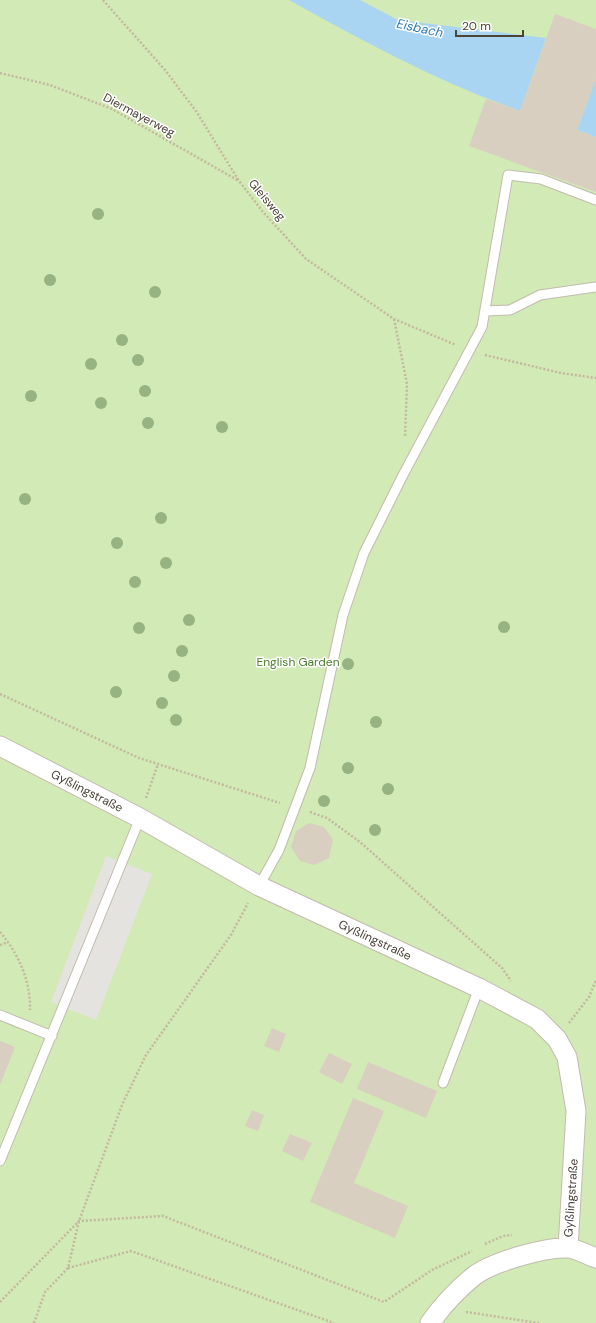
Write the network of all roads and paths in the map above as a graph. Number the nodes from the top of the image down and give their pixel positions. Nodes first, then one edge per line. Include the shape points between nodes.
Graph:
1 (103, 0) edge
2 (0, 74) edge
3 (239, 181) junction
4 (596, 200) edge
5 (596, 287) edge
6 (485, 311) junction
7 (394, 319) junction
8 (470, 351) junction
9 (596, 378) edge
10 (403, 475) junction
11 (0, 746) edge
12 (158, 764) dead end
13 (140, 818) junction
14 (259, 886) junction
15 (0, 932) edge
16 (8, 942) junction
17 (0, 945) edge
18 (596, 980) edge
19 (479, 988) junction
20 (0, 1015) edge
21 (30, 1027) junction
22 (52, 1036) junction
23 (557, 1039) junction
24 (443, 1083) dead end
25 (0, 1161) edge
26 (78, 1221) junction
27 (517, 1234) dead end
28 (482, 1246) dead end
29 (568, 1248) junction
30 (474, 1249) dead end
31 (596, 1258) edge
32 (68, 1268) junction
33 (0, 1302) edge
34 (435, 1316) edge
35 (34, 1323) edge
36 (334, 1323) edge
37 (539, 1323) edge

1 - 3 path, Gleisweg via 165,70 196,111
2 - 3 path, Diermayerweg via 50,85 112,108
3 - 7 path, Gleisweg via 306,259
4 - 6 lane via 541,179 508,175
5 - 6 lane via 540,295 510,310
6 - 8 lane via 482,327
7 - 8 path, Gleisweg
7 - 10 path via 407,384
8 - 9 path, Gleisweg via 561,373
8 - 10 lane
10 - 14 lane via 364,553 348,596 310,768 280,850
11 - 13 street, Gyßlingstraße
12 - 13 path
13 - 14 street, Gyßlingstraße
13 - 22 lane
14 - 19 street, Gyßlingstraße
14 - 26 path via 231,935 146,1055 122,1106
15 - 16 path
16 - 17 path
16 - 21 path via 22,969 30,995
18 - 23 path via 589,997
19 - 23 street, Gyßlingstraße via 538,1019
19 - 24 lane
20 - 21 lane
21 - 22 lane
22 - 25 lane
23 - 29 street, Gyßlingstraße via 567,1057 576,1110
26 - 30 path via 163,1216 384,1302 432,1270
26 - 32 path
26 - 33 path
27 - 28 path via 503,1236
29 - 31 street
29 - 34 street via 530,1252 475,1275
32 - 35 path via 46,1292
32 - 36 path via 131,1251
34 - 37 path

